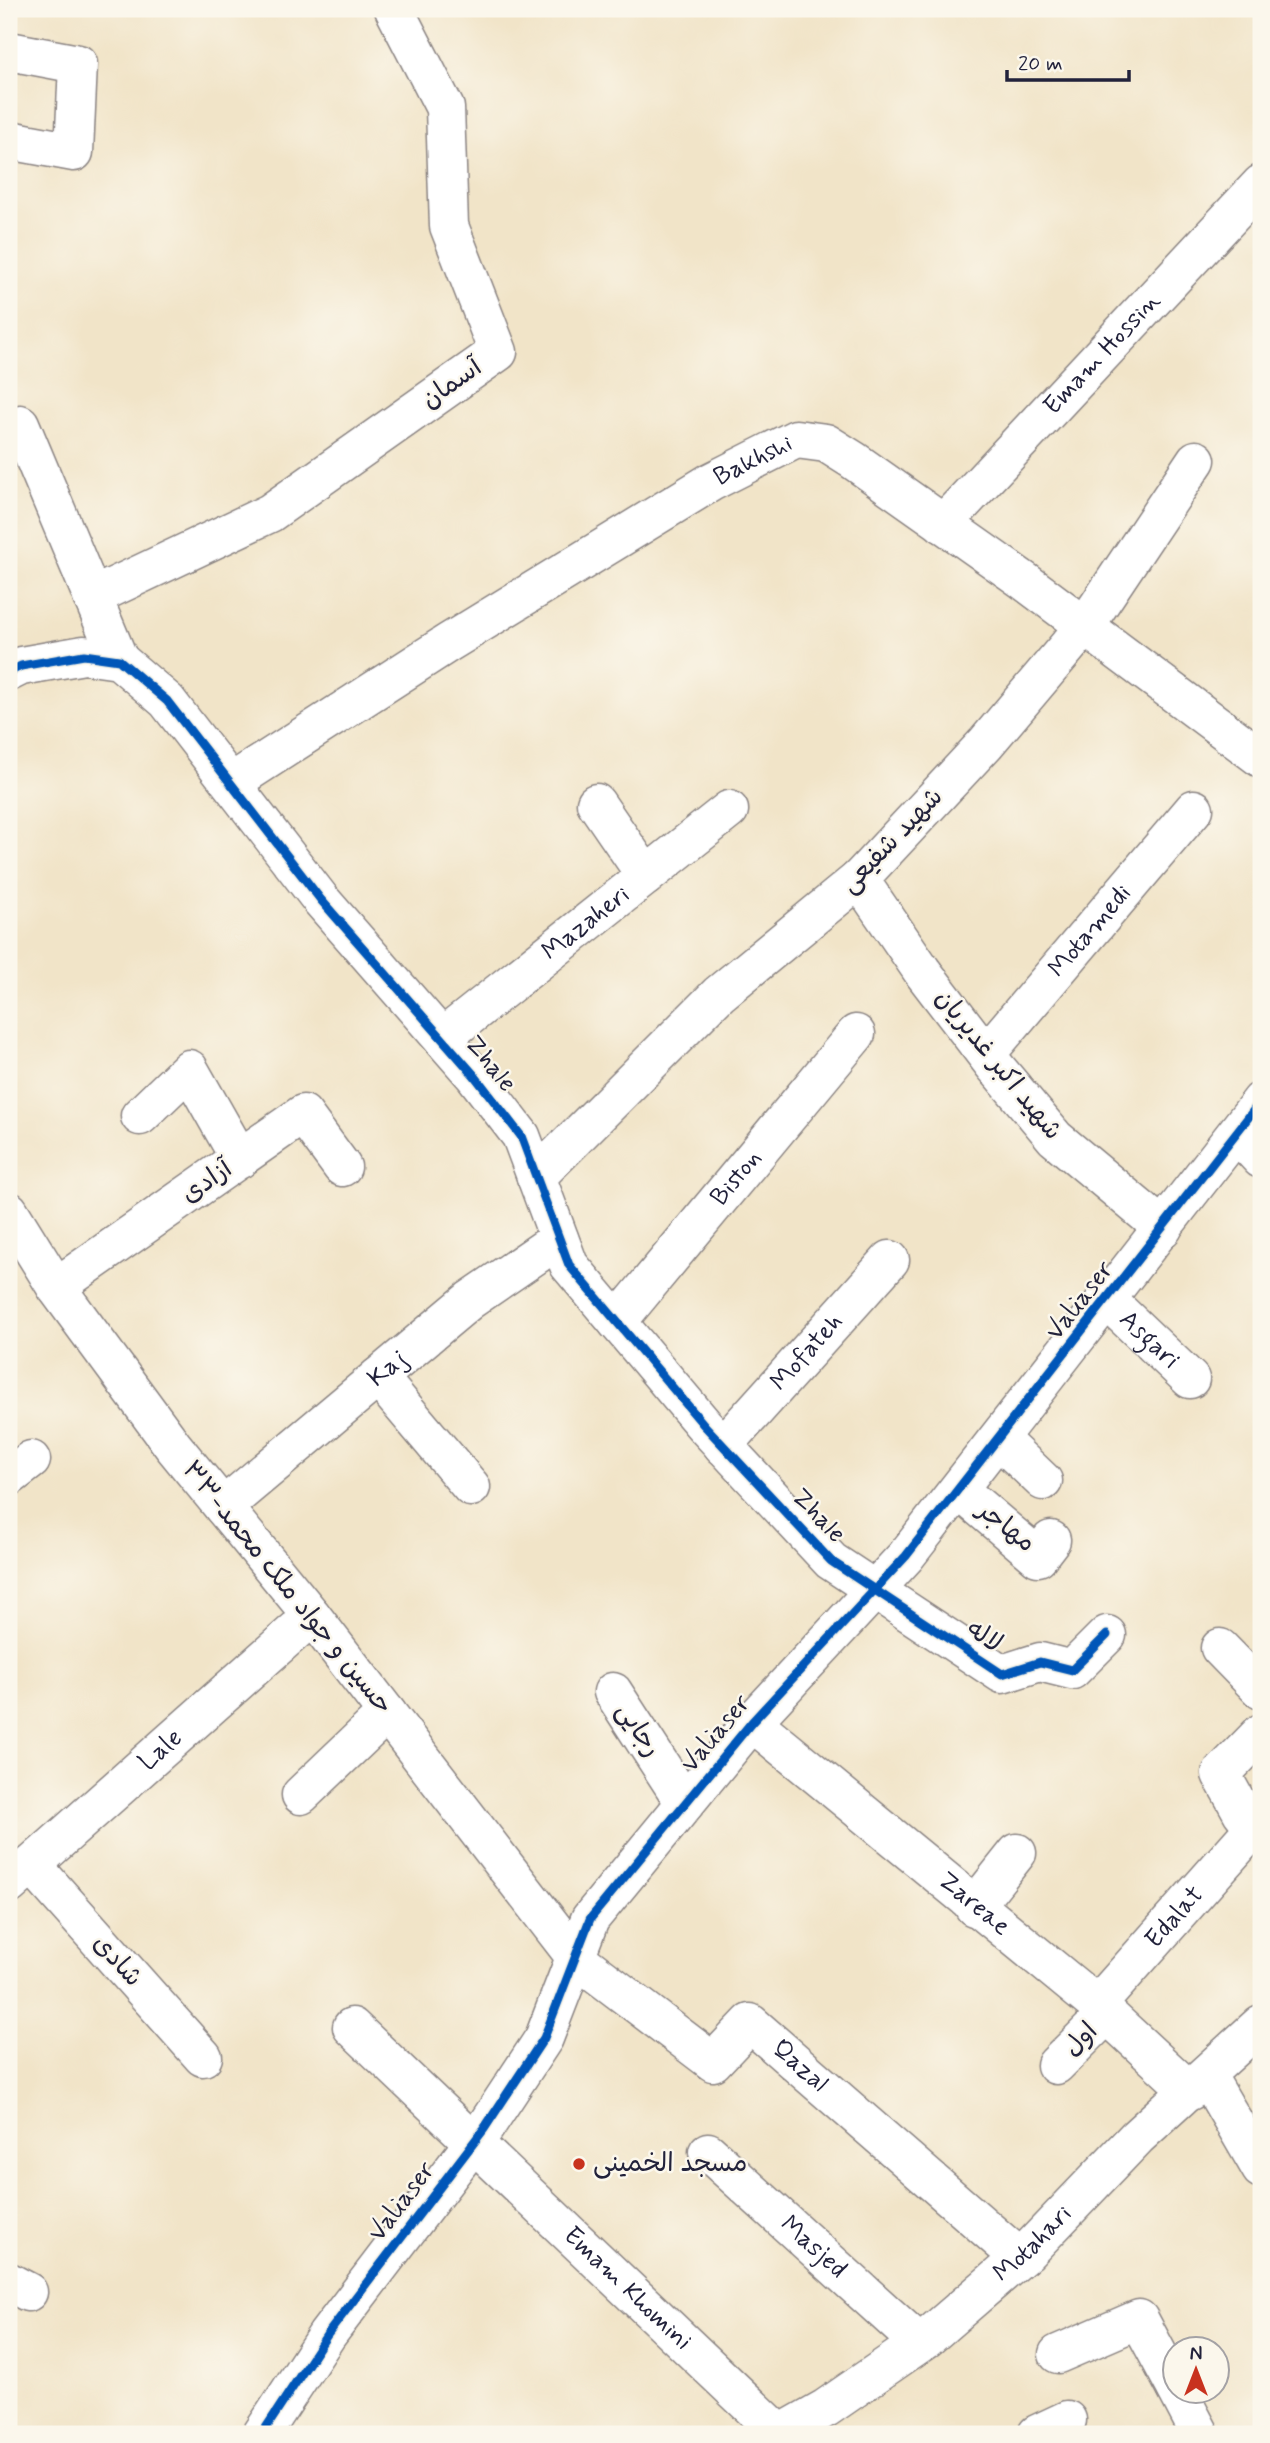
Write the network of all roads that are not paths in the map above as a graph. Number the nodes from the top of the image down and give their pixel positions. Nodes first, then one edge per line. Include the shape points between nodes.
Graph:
1 (394, 9) edge
2 (9, 51) edge
3 (9, 140) edge
4 (1261, 184) edge
5 (20, 424) dead end
6 (1196, 460) dead end
7 (943, 524) junction
8 (92, 597) junction
9 (1085, 626) junction
10 (119, 660) junction
11 (9, 672) edge
12 (1261, 758) edge
13 (231, 783) junction
14 (596, 803) dead end
15 (1194, 808) dead end
16 (729, 810) dead end
17 (646, 876) junction
18 (859, 879) junction
19 (856, 1034) dead end
20 (442, 1038) junction
21 (986, 1054) junction
22 (1261, 1101) edge
23 (140, 1116) dead end
24 (1249, 1146) edge
25 (240, 1159) junction
26 (342, 1167) dead end
27 (536, 1177) junction
28 (9, 1211) edge
29 (1163, 1228) junction
30 (559, 1240) junction
31 (890, 1260) dead end
32 (56, 1287) junction
33 (1107, 1300) junction
34 (617, 1322) junction
35 (378, 1377) junction
36 (1190, 1379) dead end
37 (999, 1439) junction
38 (723, 1446) junction
39 (1043, 1481) dead end
40 (471, 1487) dead end
41 (959, 1490) junction
42 (223, 1507) junction
43 (1051, 1540) dead end
44 (876, 1588) junction
45 (312, 1616) junction
46 (1107, 1635) dead end
47 (1220, 1648) dead end
48 (1261, 1690) edge
49 (613, 1692) dead end
50 (387, 1713) junction
51 (752, 1722) junction
52 (1261, 1733) edge
53 (301, 1796) dead end
54 (685, 1803) junction
55 (1258, 1833) edge
56 (1017, 1853) dead end
57 (20, 1875) edge
58 (974, 1907) junction
59 (576, 1958) junction
60 (1102, 2010) junction
61 (1261, 2024) edge
62 (352, 2027) dead end
63 (203, 2057) dead end
64 (1056, 2065) dead end
65 (1198, 2083) junction
66 (472, 2144) junction
67 (708, 2152) dead end
68 (1261, 2169) edge
69 (1020, 2258) junction
70 (919, 2343) junction
71 (1058, 2354) dead end
72 (1162, 2363) edge
73 (1184, 2404) edge
74 (262, 2434) edge
75 (780, 2434) edge
76 (1200, 2434) edge

1 - 8 street, آسمان via 444,108 449,226 498,352 270,513
2 - 3 street via 78,64 74,152
4 - 7 street, Emam Hossin
5 - 8 street
6 - 9 street, شهید شفیعی
7 - 9 street, Bakhshi
7 - 13 street, Bakhshi via 826,443 796,439 711,482
8 - 10 street
9 - 12 street, Bakhshi
9 - 18 street, شهید شفیعی via 986,743
10 - 11 street via 84,655
10 - 13 street, Zhale via 167,701
13 - 20 street, Zhale via 321,900
14 - 17 street
15 - 21 street, Motamedi
16 - 17 street, Mazaheri
17 - 20 street, Mazaheri
18 - 21 street, شهید اکبر غدیریان
18 - 27 street, شهید شفیعی via 719,994
19 - 34 street, Biston
20 - 27 street, Zhale via 521,1136
21 - 29 street, شهید اکبر غدیریان via 1055,1138
22 - 24 street, Valiaser
23 - 25 street via 190,1069
24 - 29 street, Valiaser
25 - 26 street, آزادی via 303,1114
25 - 32 street, آزادی
27 - 30 street, Zhale
28 - 32 street, ۳۳-حسین و جواد ملک محمد
29 - 33 street, Valiaser
30 - 34 street, Zhale via 569,1265
30 - 35 street, Kaj via 470,1300
31 - 38 street, Mofateh
32 - 42 street, ۳۳-حسین و جواد ملک محمد
33 - 36 street, Asgari
33 - 37 street, Valiaser
34 - 38 street, Zhale
35 - 40 street
35 - 42 street, Kaj
37 - 39 street
37 - 41 street, Valiaser
38 - 44 street, Zhale via 831,1561
41 - 43 street, مهاجر via 1038,1558
41 - 44 street, Valiaser
42 - 45 street, ۳۳-حسین و جواد ملک محمد
44 - 46 street, لاله via 1002,1674 1040,1662 1072,1670
44 - 51 street, Valiaser
45 - 50 street, ۳۳-حسین و جواد ملک محمد
45 - 57 street, Lale
47 - 48 street
49 - 54 street, رجایی
50 - 53 street
50 - 59 street, ۳۳-حسین و جواد ملک محمد
51 - 54 street, Valiaser
51 - 58 street, Zareae
52 - 55 street via 1221,1774
54 - 59 street, Valiaser via 590,1919
55 - 60 street, Edalat
56 - 58 street
57 - 63 street, شادی
58 - 60 street, Zareae
59 - 66 street, Valiaser via 544,2038
59 - 69 street, Qazal via 713,2062 750,2022
60 - 64 street, اول
60 - 65 street, Zareae
61 - 65 street, Motahari
62 - 66 street, Emam Khomini
65 - 68 street, Zareae
65 - 69 street, Motahari via 1138,2137
66 - 74 street, Valiaser via 327,2335
66 - 75 street, Emam Khomini
67 - 70 street, Masjed
69 - 70 street, Motahari
70 - 75 street, Motahari
71 - 72 street via 1139,2319
73 - 76 street

